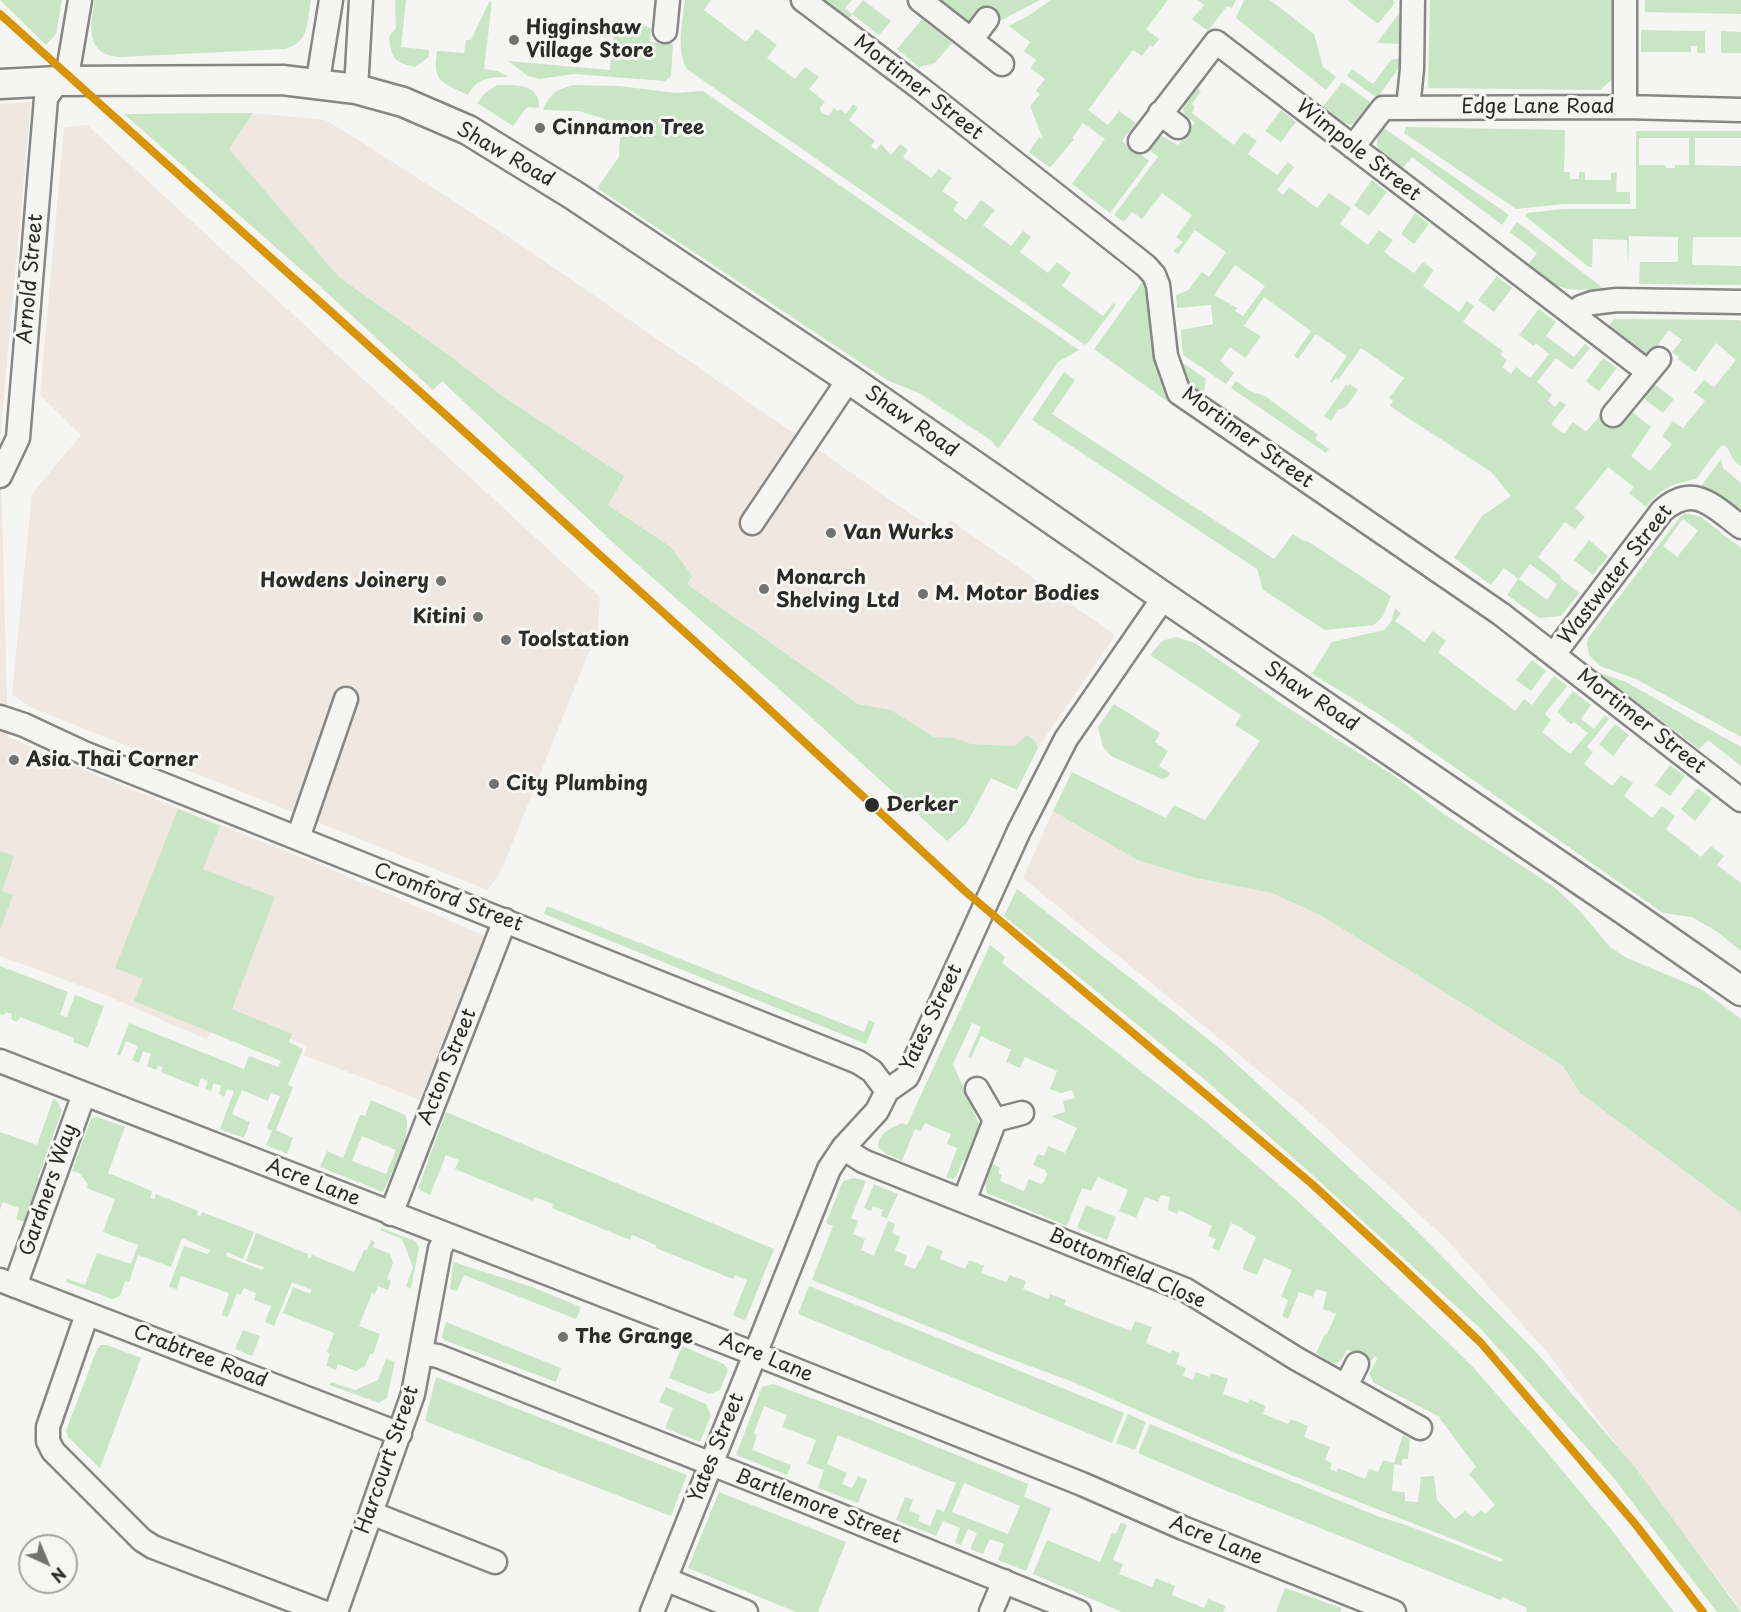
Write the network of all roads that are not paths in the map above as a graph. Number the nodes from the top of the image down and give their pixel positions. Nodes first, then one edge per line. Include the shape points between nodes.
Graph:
1 (80, 0) edge
2 (331, 0) edge
3 (361, 0) edge
4 (668, 0) edge
5 (803, 0) edge
6 (920, 0) edge
7 (1413, 0) edge
8 (1625, 0) edge
9 (987, 19) dead end
10 (665, 31) dead end
11 (971, 40) junction
12 (1002, 64) dead end
13 (58, 81) junction
14 (0, 84) edge
15 (317, 86) junction
16 (356, 89) junction
17 (1624, 107) junction
18 (1408, 108) junction
19 (1741, 110) edge
20 (1140, 141) dead end
21 (1353, 147) junction
22 (1741, 302) edge
23 (1574, 314) junction
24 (849, 379) junction
25 (1613, 415) dead end
26 (0, 476) edge
27 (752, 523) dead end
28 (1741, 527) edge
29 (1164, 597) junction
30 (1554, 654) junction
31 (346, 699) dead end
32 (0, 717) edge
33 (1741, 800) edge
34 (298, 838) junction
35 (505, 920) junction
36 (1741, 991) edge
37 (0, 1061) edge
38 (977, 1089) dead end
39 (887, 1091) junction
40 (84, 1094) junction
41 (1022, 1113) dead end
42 (994, 1120) junction
43 (843, 1148) junction
44 (964, 1201) junction
45 (391, 1214) junction
46 (447, 1235) junction
47 (8, 1283) edge
48 (87, 1314) junction
49 (421, 1353) junction
50 (755, 1353) junction
51 (1357, 1364) dead end
52 (1346, 1386) junction
53 (1420, 1428) dead end
54 (400, 1434) junction
55 (711, 1465) junction
56 (371, 1513) junction
57 (495, 1562) dead end
58 (665, 1579) junction
59 (1004, 1581) junction
60 (323, 1612) edge
61 (336, 1612) edge
62 (652, 1612) edge
63 (746, 1612) edge
64 (991, 1612) edge
65 (1079, 1612) edge
66 (1395, 1612) edge

1 - 13 street, Arnold Street via 69,65
2 - 15 street
3 - 16 street
4 - 10 street
5 - 30 street, Mortimer Street via 1146,266 1158,285 1166,356 1179,393
6 - 11 street
7 - 18 street
8 - 17 street
9 - 11 street
11 - 12 street
13 - 14 main road, Shaw Road
13 - 15 main road, Shaw Road via 282,80
13 - 26 street, Arnold Street via 46,98 18,438
15 - 16 main road, Shaw Road
16 - 24 main road, Shaw Road via 403,102 468,130 575,196
17 - 18 street, Edge Lane Road
17 - 19 street, Edge Lane Road
18 - 21 street, Edge Lane Road via 1383,108
20 - 21 street, Wimpole Street via 1169,120 1216,42
21 - 23 street, Wimpole Street
22 - 23 street via 1617,300 1592,303
23 - 25 street, Wimpole Street via 1653,366
24 - 27 street
24 - 29 main road, Shaw Road
28 - 30 street, Wastwater Street via 1705,500 1692,496 1672,501
29 - 36 main road, Shaw Road
29 - 39 street, Yates Street via 1066,739 1019,831 907,1077
30 - 33 street, Mortimer Street
31 - 34 street
32 - 34 street, Cromford Street
34 - 35 street, Cromford Street
35 - 39 street, Cromford Street via 858,1062 872,1071
35 - 45 street, Acton Street
37 - 40 street, Acre Lane
38 - 42 street
39 - 43 street, Yates Street via 877,1111
40 - 45 street, Acre Lane
40 - 47 street, Gardners Way
41 - 42 street
42 - 44 street
43 - 44 street, Bottomfield Close via 863,1161
43 - 50 street, Yates Street via 823,1182
44 - 52 street, Bottomfield Close via 1186,1290
45 - 46 street, Acre Lane
46 - 49 street, Harcourt Street via 440,1249
46 - 50 street, Acre Lane
47 - 48 street, Crabtree Road
48 - 54 street, Crabtree Road
48 - 60 street via 48,1427 53,1451 153,1547
49 - 54 street, Harcourt Street
49 - 55 street, Bartlemore Street via 438,1356
50 - 55 street, Yates Street
50 - 66 street, Acre Lane
51 - 52 street
52 - 53 street, Bottomfield Close
54 - 56 street, Harcourt Street
55 - 58 street, Yates Street
55 - 59 street, Bartlemore Street
56 - 57 street
56 - 61 street, Harcourt Street
58 - 62 street, Yates Street
58 - 63 street
59 - 64 street
59 - 65 street, Bartlemore Street

